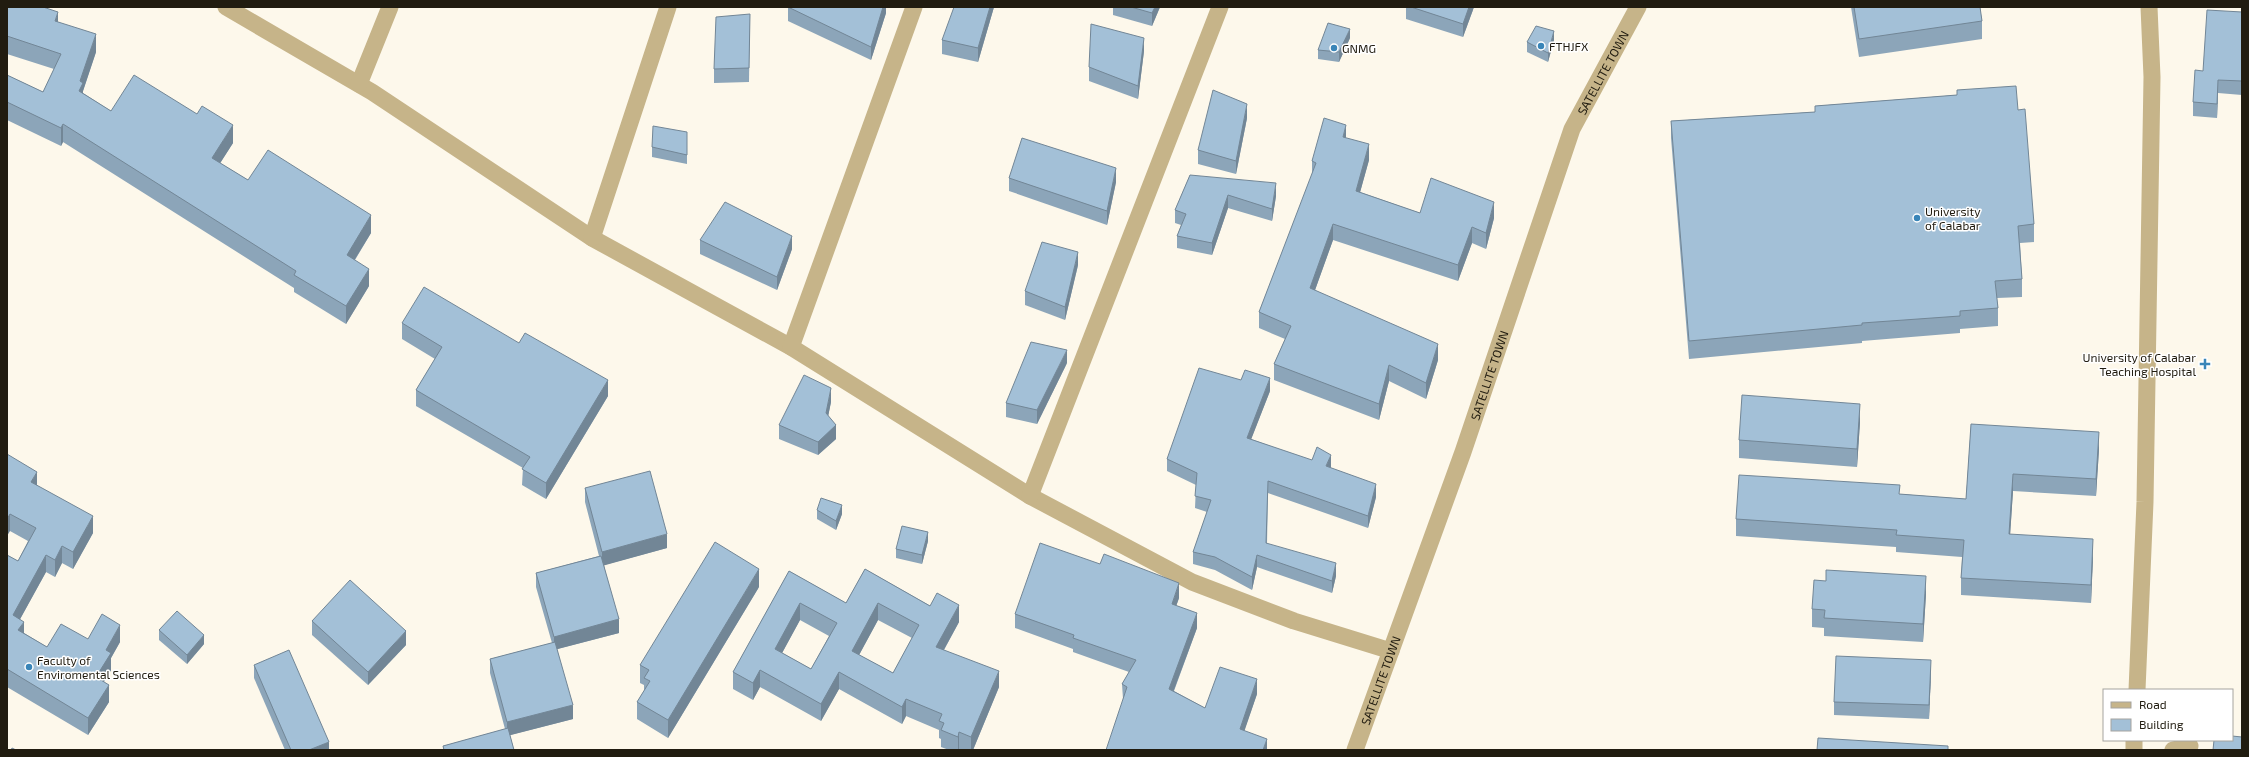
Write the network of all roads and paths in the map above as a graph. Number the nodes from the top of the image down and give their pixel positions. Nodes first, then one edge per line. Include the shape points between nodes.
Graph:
1 (226, 7) edge
2 (390, 7) edge
3 (668, 7) edge
4 (914, 7) edge
5 (1220, 7) edge
6 (1638, 7) edge
7 (2149, 7) edge
8 (359, 84) junction
9 (592, 238) junction
10 (791, 347) junction
11 (1030, 496) junction
12 (1391, 651) junction
13 (2137, 689) edge
14 (2190, 746) dead end
15 (1355, 750) edge
16 (2173, 750) edge

1 - 8 street
2 - 8 street
3 - 9 street
4 - 10 street
5 - 11 street
6 - 12 street, SATELLITE TOWN via 1572,129 1463,452
7 - 13 street via 2152,77 2145,502
8 - 9 street
9 - 10 street
10 - 11 street
11 - 12 street via 1192,582 1294,621
12 - 15 street, SATELLITE TOWN
14 - 16 street

